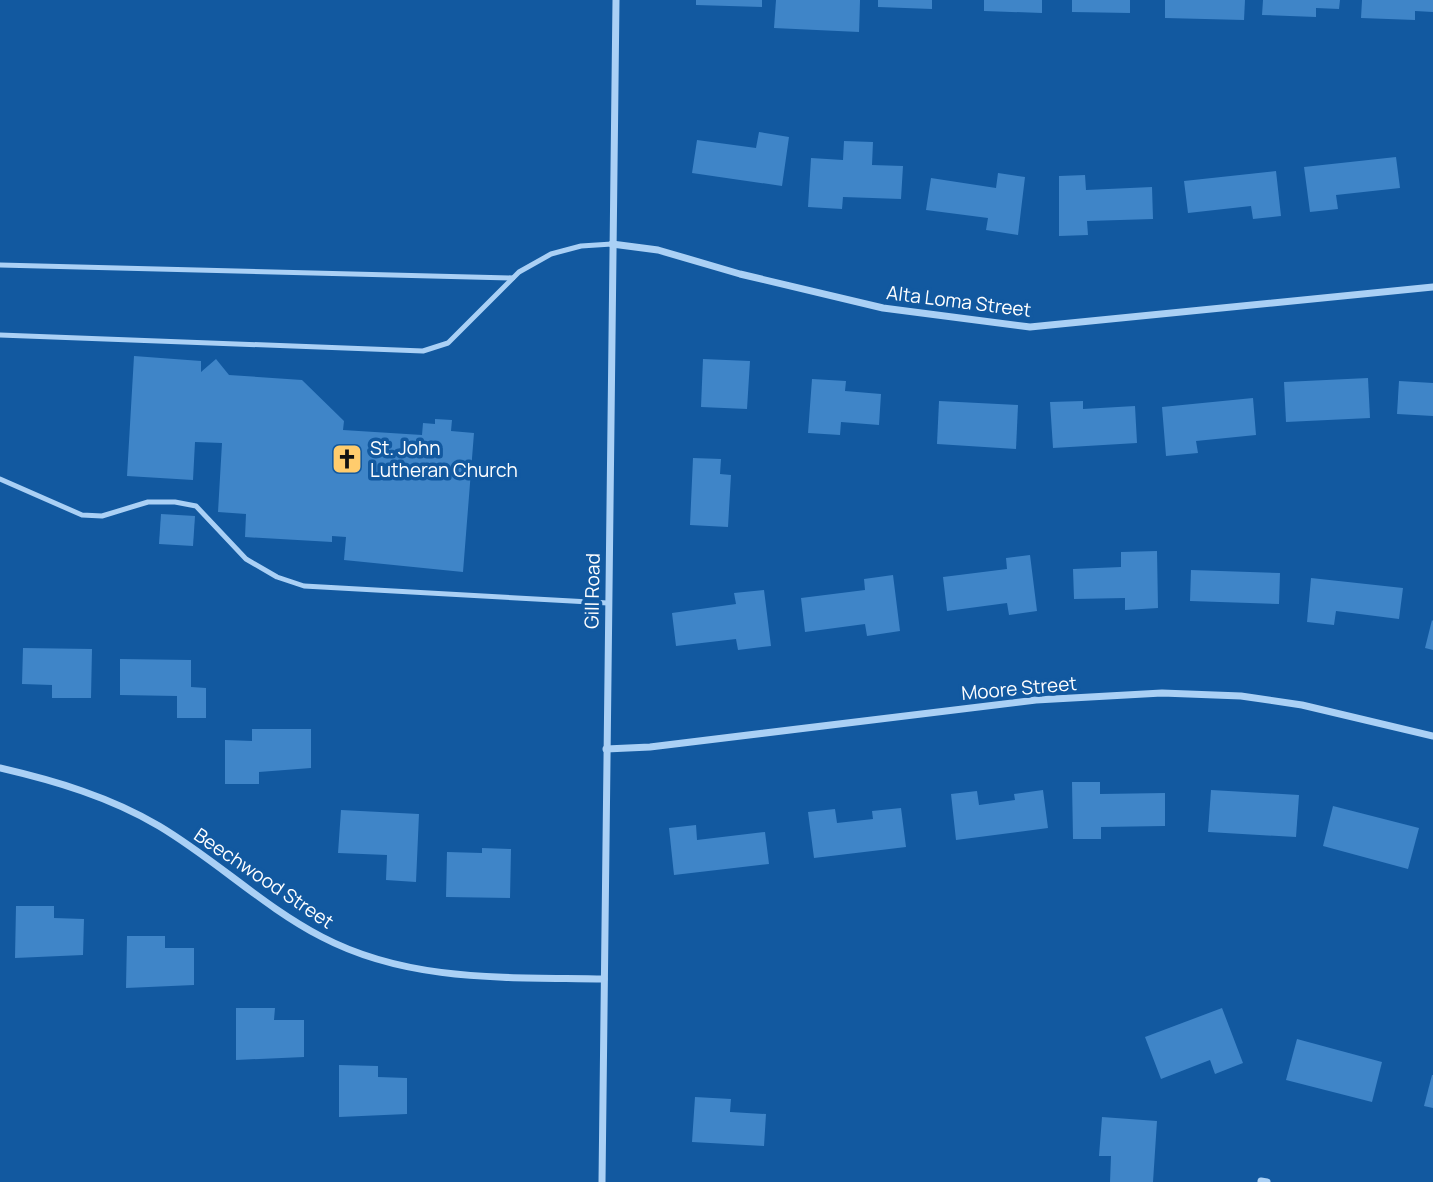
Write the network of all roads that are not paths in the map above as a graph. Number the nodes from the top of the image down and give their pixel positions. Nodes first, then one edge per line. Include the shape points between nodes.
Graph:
1 (616, 0) edge
2 (612, 244) junction
3 (0, 265) edge
4 (513, 278) junction
5 (1433, 287) edge
6 (0, 335) edge
7 (0, 479) edge
8 (608, 603) junction
9 (1433, 736) edge
10 (606, 749) junction
11 (0, 768) edge
12 (604, 979) junction
13 (602, 1182) edge

1 - 2 street, Gill Road
2 - 4 lane via 551,254
2 - 5 street, Alta Loma Street via 658,250 883,308 1030,327
2 - 8 street, Gill Road
3 - 4 lane
4 - 6 lane via 448,343 423,351
7 - 8 lane via 82,515 102,516 148,502 196,506 246,559 277,578 304,586
8 - 10 street, Gill Road
9 - 10 street, Moore Street via 1302,705 1241,696 1162,693 1036,700
10 - 12 street, Gill Road
11 - 12 street, Beechwood Street via 96,795 130,811 323,938 375,959 467,976
12 - 13 street, Gill Road

